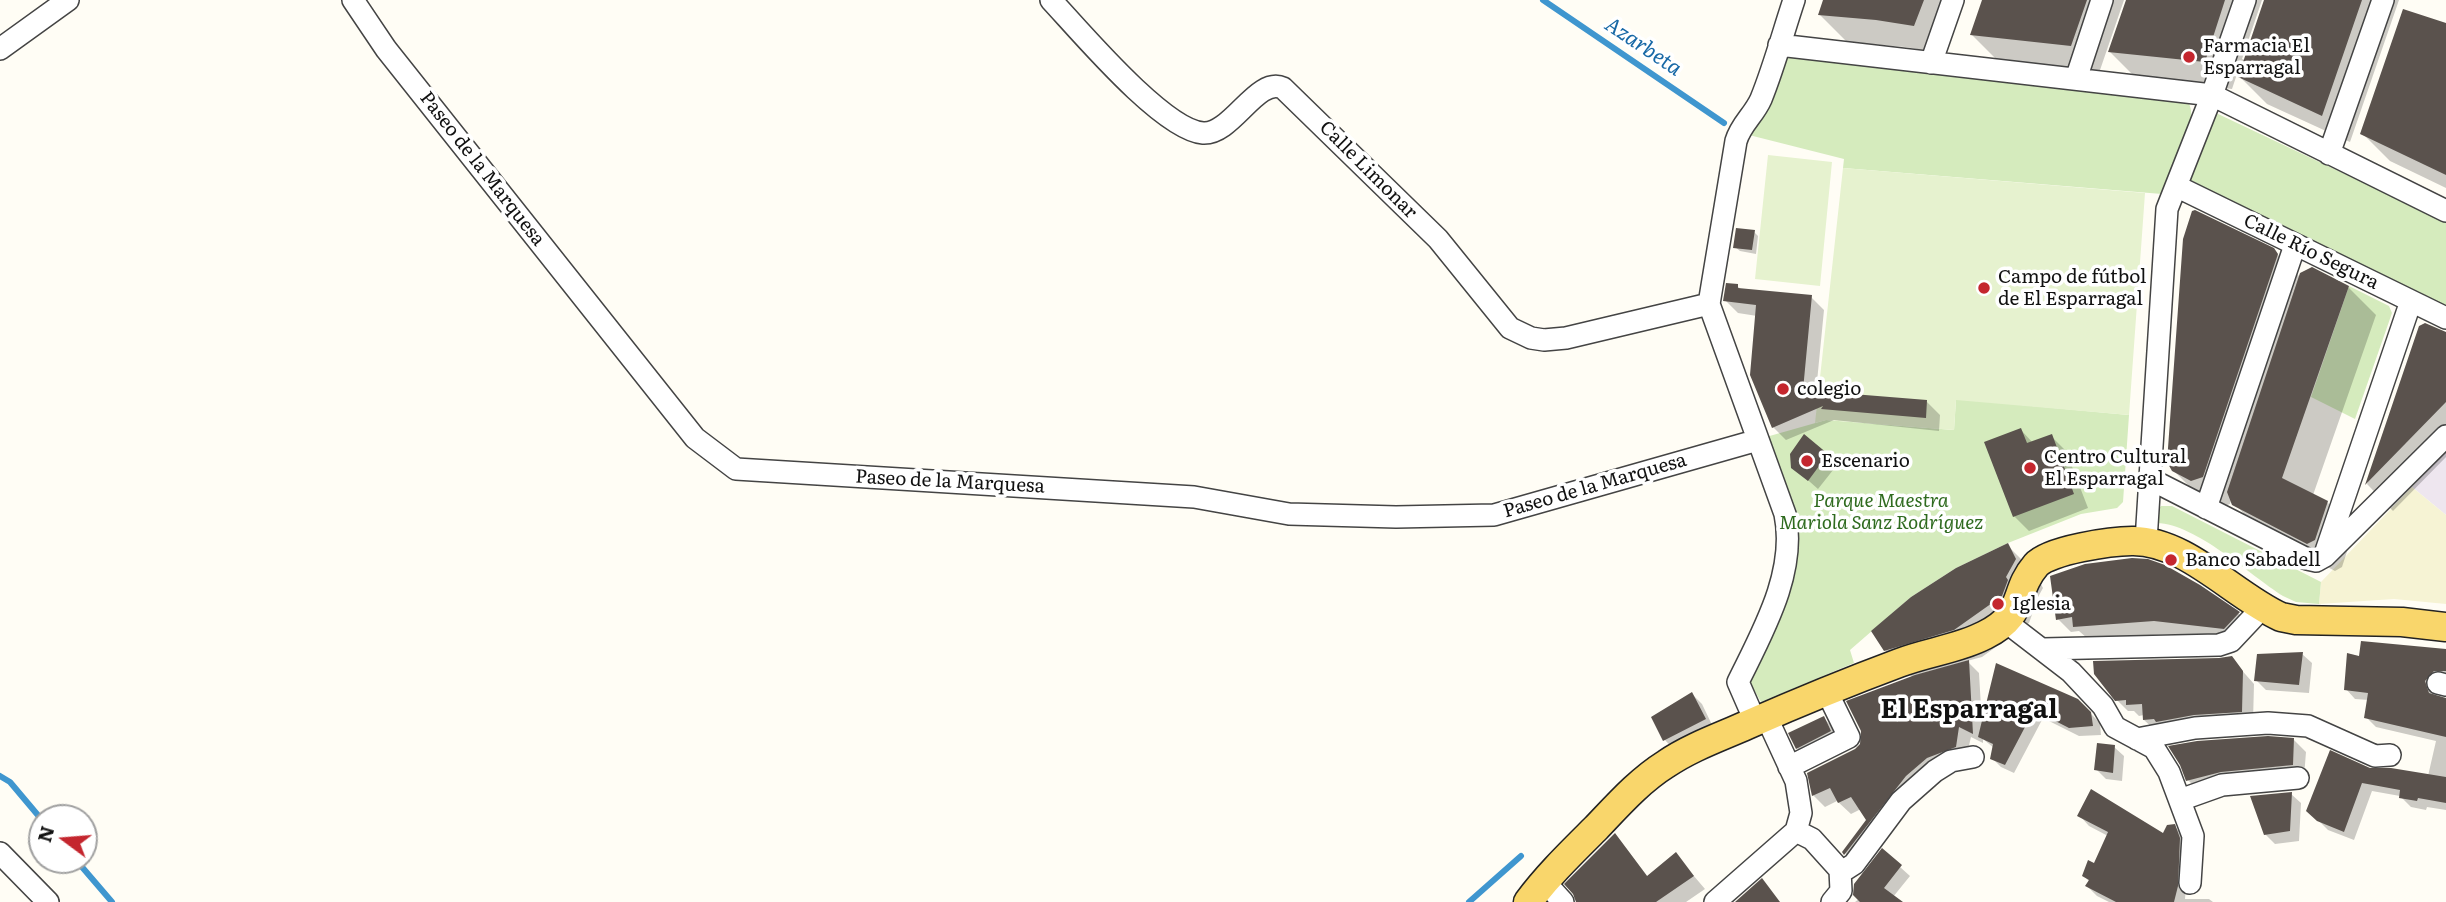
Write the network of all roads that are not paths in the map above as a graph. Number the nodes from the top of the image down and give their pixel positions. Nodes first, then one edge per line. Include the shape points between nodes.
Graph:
1 (68, 0) edge
2 (353, 0) edge
3 (1051, 0) edge
4 (1794, 0) edge
5 (1953, 0) edge
6 (2102, 0) edge
7 (2245, 0) edge
8 (2383, 0) edge
9 (1779, 45) junction
10 (0, 49) edge
11 (1931, 63) junction
12 (2076, 79) junction
13 (2212, 95) junction
14 (2329, 154) junction
15 (2176, 186) junction
16 (2446, 211) edge
17 (2295, 244) junction
18 (2411, 301) junction
19 (1709, 304) junction
20 (2446, 318) edge
21 (2446, 436) edge
22 (1758, 440) junction
23 (2150, 479) junction
24 (2206, 508) junction
25 (2146, 541) junction
26 (2325, 556) junction
27 (2263, 607) junction
28 (2446, 627) edge
29 (2016, 629) junction
30 (2231, 641) junction
31 (2043, 649) junction
32 (1827, 692) junction
33 (1761, 719) junction
34 (2137, 739) junction
35 (2390, 755) dead end
36 (1973, 757) dead end
37 (1789, 766) junction
38 (2298, 778) dead end
39 (2179, 800) junction
40 (1796, 831) junction
41 (0, 853) edge
42 (1840, 873) junction
43 (2190, 883) dead end
44 (1536, 892) edge
45 (48, 902) edge
46 (1563, 902) edge
47 (1716, 902) edge
48 (1832, 902) edge

1 - 10 street
2 - 22 street, Paseo de la Marquesa via 386,48 695,438 736,469 1194,497 1289,514 1494,515
3 - 19 street, Calle Limonar via 1147,100 1196,132 1220,128 1265,89 1283,88 1438,239 1518,334 1544,340 1566,338
4 - 9 street
5 - 11 street
6 - 12 street
7 - 13 street
8 - 14 street
9 - 11 street
9 - 19 street via 1758,105 1738,134
11 - 12 street
12 - 13 street
13 - 14 street
13 - 15 street
14 - 16 street
15 - 17 street, Calle Río Segura
15 - 23 street via 2167,209
17 - 18 street, Calle Río Segura
17 - 24 street
18 - 20 street, Calle Río Segura
18 - 26 street
19 - 22 street
21 - 26 street
22 - 33 street via 1784,514 1789,545 1775,600 1738,682
23 - 24 street
23 - 25 street
24 - 26 street via 2307,559
25 - 27 main road via 2194,562
25 - 29 main road via 2060,552 2042,559 2014,611
27 - 28 main road via 2296,620
27 - 30 street
29 - 30 street via 2201,632
29 - 31 street
29 - 32 main road via 1903,661
30 - 31 street
31 - 34 street via 2103,706 2115,727
32 - 33 main road
32 - 37 street via 1849,737
33 - 37 street
33 - 44 main road via 1696,747 1643,780
34 - 35 street via 2195,728 2268,723 2308,726 2375,755
34 - 39 street via 2154,748
36 - 42 street via 1951,761 1935,771 1901,801 1854,864
37 - 40 street via 1801,813
38 - 39 street via 2222,785
39 - 43 street via 2193,836
40 - 42 street via 1812,839
40 - 47 street
41 - 45 street
42 - 48 street via 1842,891
44 - 46 street

